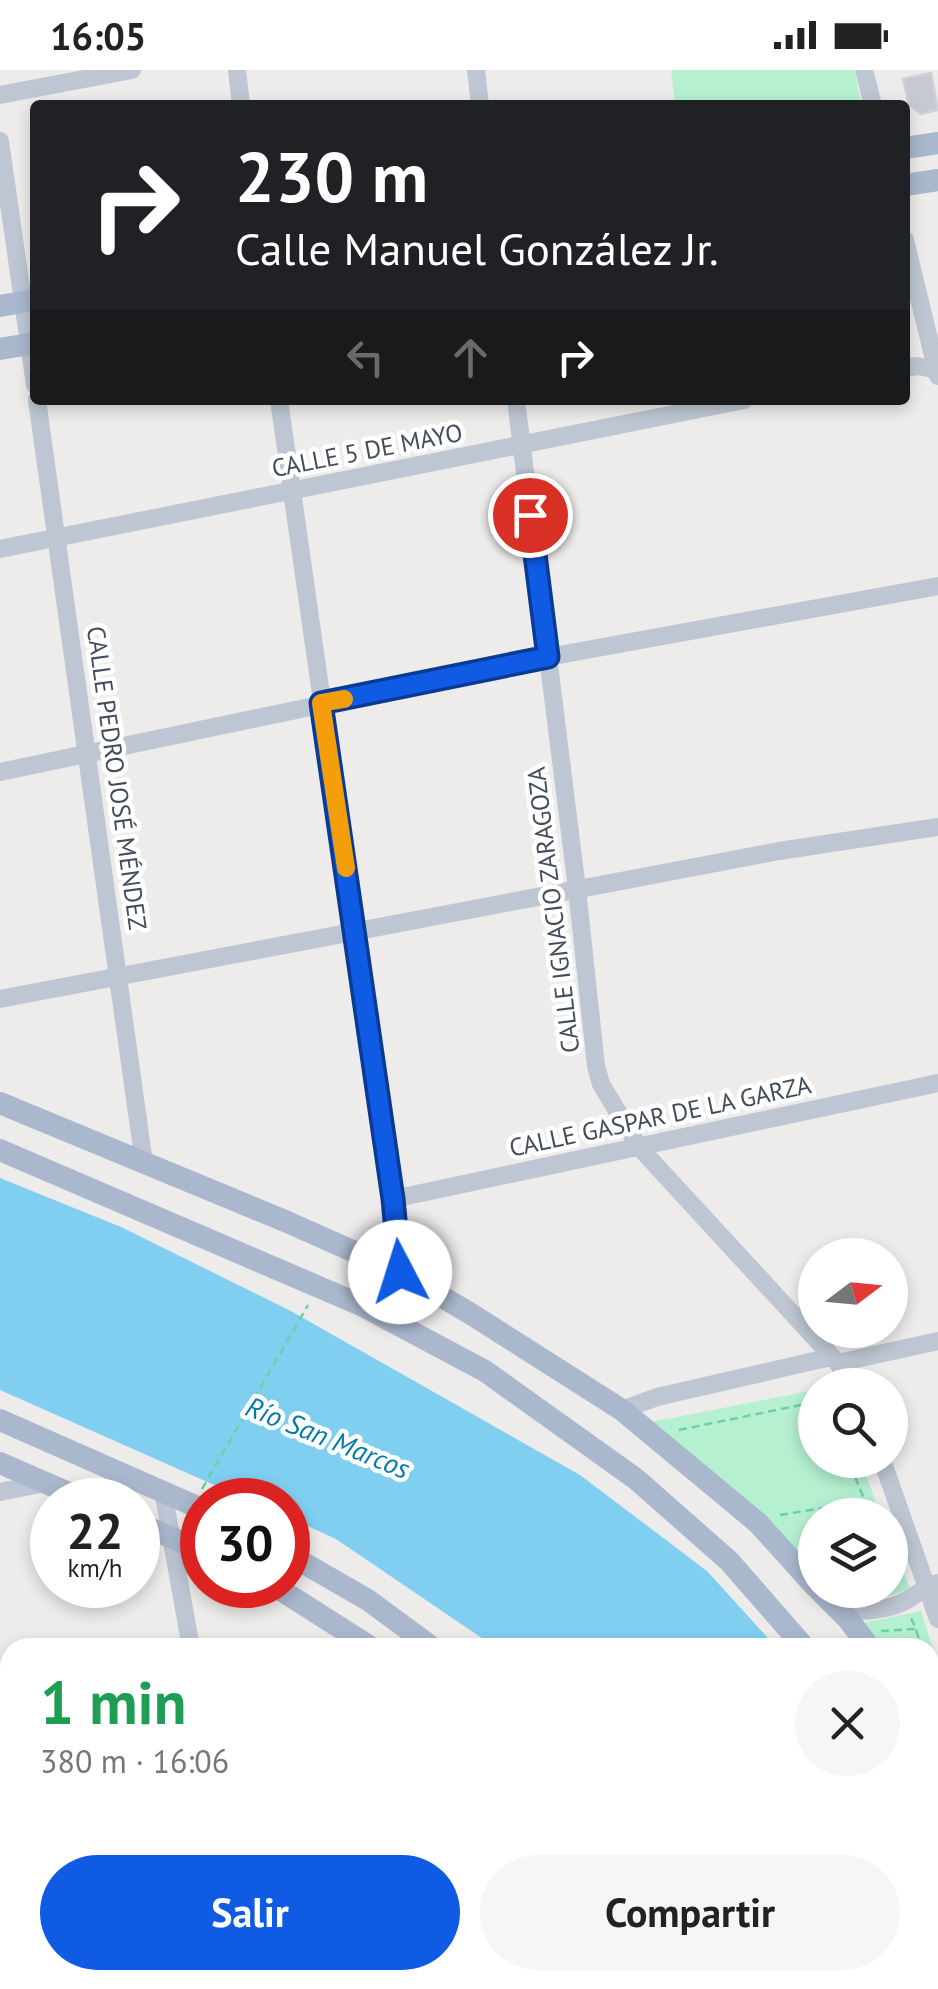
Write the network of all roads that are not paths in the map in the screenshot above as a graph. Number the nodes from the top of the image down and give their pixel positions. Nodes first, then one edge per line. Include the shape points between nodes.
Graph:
1 (132, 70) edge
2 (237, 70) edge
3 (476, 70) edge
4 (864, 70) edge
5 (0, 95) edge
6 (241, 100) edge
7 (479, 100) edge
8 (871, 100) edge
9 (0, 141) edge
10 (938, 144) edge
11 (910, 147) edge
12 (938, 180) edge
13 (910, 184) edge
14 (910, 260) edge
15 (19, 303) edge
16 (30, 338) edge
17 (30, 344) edge
18 (0, 350) edge
19 (910, 367) edge
20 (938, 372) edge
21 (38, 405) edge
22 (280, 405) edge
23 (517, 405) edge
24 (719, 405) edge
25 (522, 444) junction
26 (290, 491) junction
27 (57, 538) junction
28 (0, 549) edge
29 (938, 586) edge
30 (548, 657) junction
31 (321, 703) junction
32 (88, 754) junction
33 (0, 772) edge
34 (938, 827) edge
35 (578, 889) junction
36 (356, 931) junction
37 (120, 976) junction
38 (0, 999) edge
39 (938, 1083) edge
40 (0, 1103) edge
41 (639, 1146) junction
42 (0, 1150) edge
43 (138, 1160) junction
44 (393, 1199) junction
45 (124, 1201) junction
46 (400, 1272) junction
47 (394, 1322) junction
48 (938, 1341) edge
49 (835, 1360) junction
50 (839, 1368) edge
51 (622, 1410) junction
52 (0, 1420) edge
53 (0, 1463) edge
54 (34, 1478) edge
55 (889, 1478) edge
56 (30, 1486) edge
57 (0, 1492) edge
58 (164, 1492) junction
59 (180, 1496) edge
60 (160, 1532) edge
61 (170, 1536) junction
62 (180, 1541) edge
63 (798, 1566) edge
64 (310, 1567) edge
65 (933, 1584) edge
66 (908, 1600) edge
67 (310, 1608) edge
68 (837, 1608) edge
69 (852, 1608) edge
70 (878, 1608) edge
71 (938, 1619) edge
72 (188, 1638) edge
73 (356, 1638) edge
74 (419, 1638) edge
75 (796, 1638) edge
76 (862, 1638) edge

1 - 5 street
2 - 6 street
3 - 7 street
4 - 8 street
9 - 15 street
10 - 11 main road
12 - 13 main road
14 - 20 street
15 - 16 street
17 - 18 main road
19 - 20 street
21 - 27 street, CALLE PEDRO JOSÉ MÉNDEZ
22 - 26 street
23 - 25 street, CALLE IGNACIO ZARAGOZA
24 - 25 street, CALLE 5 DE MAYO
25 - 26 street, CALLE 5 DE MAYO
25 - 30 street, CALLE IGNACIO ZARAGOZA
26 - 27 street, CALLE 5 DE MAYO
26 - 31 street
27 - 28 street, CALLE 5 DE MAYO
27 - 32 street, CALLE PEDRO JOSÉ MÉNDEZ
29 - 30 street
30 - 31 street
30 - 35 street, CALLE IGNACIO ZARAGOZA
31 - 32 street
31 - 36 street
32 - 33 street
32 - 37 street, CALLE PEDRO JOSÉ MÉNDEZ
34 - 35 street
35 - 36 street
35 - 41 street, CALLE IGNACIO ZARAGOZA via 596,1066
36 - 37 street
36 - 44 street
37 - 38 street
37 - 43 street, CALLE PEDRO JOSÉ MÉNDEZ
39 - 41 street, CALLE GASPAR DE LA GARZA
40 - 43 main road
41 - 44 street, CALLE GASPAR DE LA GARZA
41 - 49 street, CALLE IGNACIO ZARAGOZA
42 - 45 main road
43 - 45 main road
43 - 46 main road
44 - 46 street
45 - 47 main road
46 - 47 street
46 - 51 main road
47 - 75 main road via 485,1371 636,1479 729,1561
48 - 49 street
49 - 50 street, CALLE IGNACIO ZARAGOZA
49 - 51 street
51 - 63 main road via 758,1522
52 - 58 main road
53 - 54 main road
55 - 65 street
56 - 57 street
58 - 59 main road
58 - 61 street
60 - 61 main road
61 - 62 main road
61 - 72 street
64 - 74 main road
65 - 66 street
65 - 71 street
67 - 73 main road
68 - 76 main road
69 - 70 street

